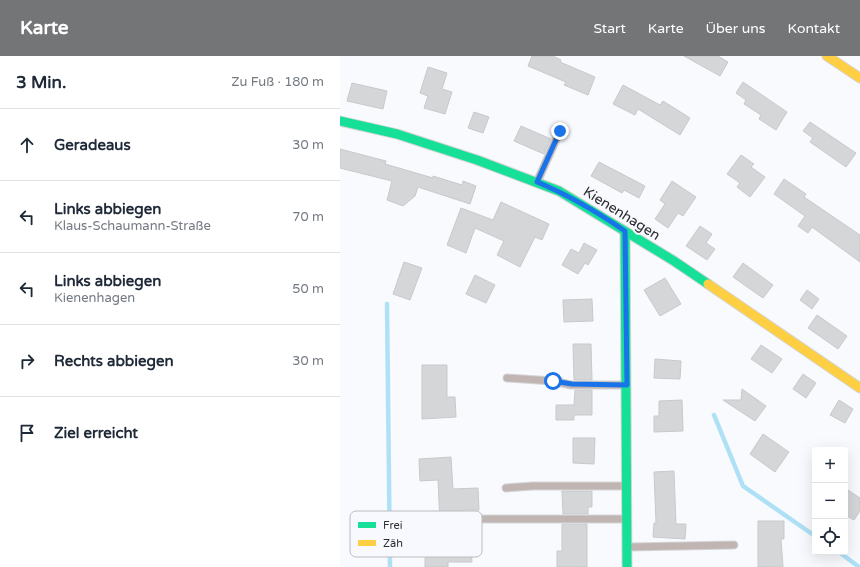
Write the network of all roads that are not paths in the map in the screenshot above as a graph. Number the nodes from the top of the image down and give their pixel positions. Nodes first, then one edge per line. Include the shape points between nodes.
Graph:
1 (827, 56) edge
2 (860, 78) edge
3 (340, 121) edge
4 (560, 131) dead end
5 (537, 182) junction
6 (625, 231) junction
7 (508, 378) dead end
8 (627, 385) junction
9 (860, 388) edge
10 (627, 486) junction
11 (506, 488) dead end
12 (483, 519) dead end
13 (627, 519) junction
14 (734, 545) dead end
15 (627, 547) junction
16 (627, 567) edge

1 - 2 street
3 - 5 street, Kienenhagen via 397,134
4 - 5 lane
5 - 6 street, Kienenhagen via 597,212
6 - 8 street
6 - 9 street, Kienenhagen via 674,261
7 - 8 lane via 572,384
8 - 10 street
10 - 11 lane
10 - 13 street
12 - 13 lane
13 - 15 street
14 - 15 lane
15 - 16 street

